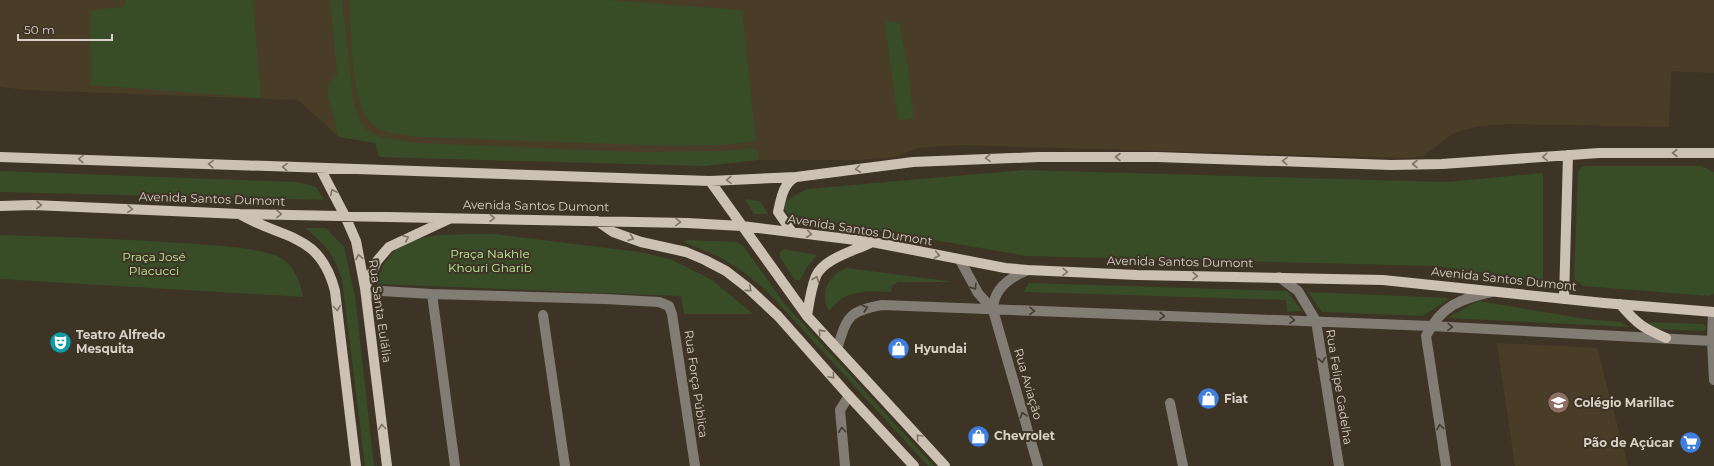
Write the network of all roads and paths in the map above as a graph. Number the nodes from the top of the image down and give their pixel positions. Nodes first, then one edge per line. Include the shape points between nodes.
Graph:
1 (1714, 153) edge
2 (1568, 155) junction
3 (0, 157) edge
4 (320, 168) junction
5 (796, 177) junction
6 (710, 181) junction
7 (0, 206) edge
8 (240, 214) junction
9 (345, 216) junction
10 (453, 217) junction
11 (597, 221) junction
12 (742, 226) junction
13 (792, 232) junction
14 (872, 242) junction
15 (960, 260) junction
16 (1028, 270) junction
17 (1279, 278) junction
18 (1497, 291) junction
19 (366, 292) junction
20 (432, 294) junction
21 (1564, 298) junction
22 (1620, 304) junction
23 (993, 310) junction
24 (1714, 312) edge
25 (543, 315) dead end
26 (807, 316) junction
27 (1316, 321) junction
28 (1431, 326) junction
29 (1666, 338) junction
30 (1712, 341) junction
31 (837, 349) junction
32 (1714, 380) edge
33 (849, 396) junction
34 (1170, 403) dead end
35 (356, 466) edge
36 (387, 466) edge
37 (455, 466) edge
38 (565, 466) edge
39 (695, 466) edge
40 (845, 466) edge
41 (914, 466) edge
42 (945, 466) edge
43 (1038, 466) edge
44 (1183, 466) edge
45 (1339, 466) edge
46 (1446, 466) edge

1 -> 2 main road
2 -> 5 main road via 1427,164 1157,157 1038,157 913,162
2 - 21 main road
4 -> 3 main road
4 - 6 main road
9 -> 4 main road, Rua Santa Eulália
5 -> 6 main road
5 - 13 main road via 784,188 778,212
6 - 12 main road
7 -> 8 main road, Avenida Santos Dumont via 40,205
8 -> 9 main road, Avenida Santos Dumont
8 -> 35 main road via 306,244 328,267 335,291
9 - 10 main road, Avenida Santos Dumont
19 -> 9 main road, Rua Santa Eulália via 356,241
10 -> 11 main road, Avenida Santos Dumont
19 -> 10 main road via 376,262 390,247
11 -> 12 main road, Avenida Santos Dumont
11 -> 33 main road via 613,232 641,242 686,252 726,271 778,316
12 - 13 main road, Avenida Santos Dumont
12 - 26 main road
13 -> 14 main road, Avenida Santos Dumont
14 -> 15 main road, Avenida Santos Dumont
26 -> 14 main road via 816,276 824,266 837,257
15 - 16 main road, Avenida Santos Dumont
15 -> 23 street, Rua Aviação via 978,293
16 -> 17 main road, Avenida Santos Dumont
16 - 23 street via 1017,274 1000,287 993,301
17 - 18 main road, Avenida Santos Dumont via 1383,280
17 - 27 street, Rua Felipe Gadelha via 1298,291
18 - 21 main road, Avenida Santos Dumont
18 - 28 street via 1466,298 1446,309
19 - 20 street
36 -> 19 main road, Rua Santa Eulália
20 - 37 street
20 - 39 street, Rua Força Pública via 605,299 659,302 669,306
21 - 22 main road, Avenida Santos Dumont
22 - 24 main road, Avenida Santos Dumont
22 - 29 main road via 1634,321
23 -> 27 street
31 -> 23 street via 852,313 864,308 882,305
43 -> 23 street, Rua Aviação
24 - 30 street
25 - 38 street
31 -> 26 main road
27 - 28 street
27 -> 45 street, Rua Felipe Gadelha
28 -> 29 street
46 -> 28 street via 1427,347 1426,336
29 - 30 street
30 - 32 street
42 -> 31 main road
40 -> 33 street via 840,410
33 - 41 main road
34 - 44 street

